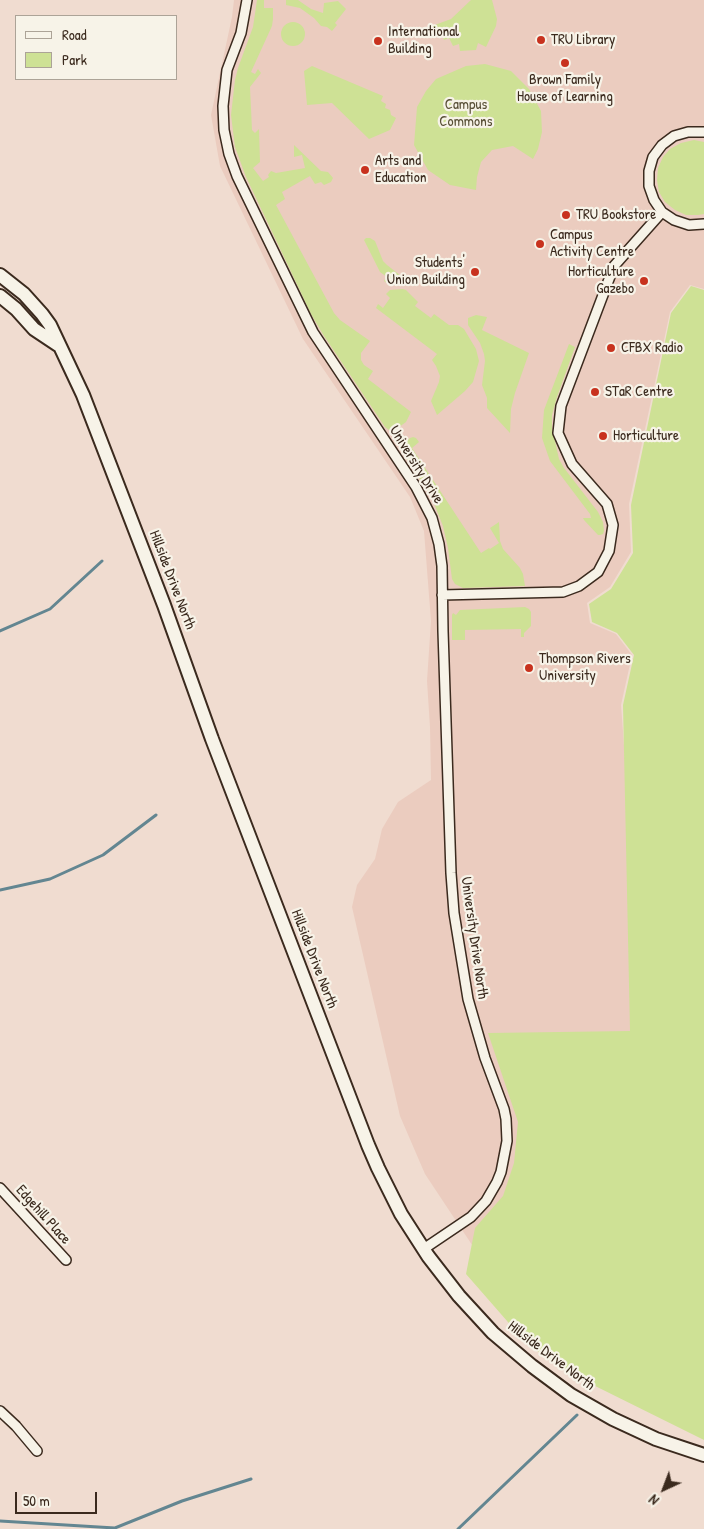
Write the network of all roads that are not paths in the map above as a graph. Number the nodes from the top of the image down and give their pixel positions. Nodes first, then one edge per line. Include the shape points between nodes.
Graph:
1 (247, 0) edge
2 (704, 132) edge
3 (662, 212) junction
4 (704, 224) edge
5 (0, 275) edge
6 (0, 296) edge
7 (58, 345) junction
8 (442, 595) junction
9 (0, 1188) edge
10 (393, 1197) junction
11 (428, 1246) junction
12 (66, 1260) dead end
13 (467, 1305) junction
14 (0, 1411) edge
15 (37, 1451) dead end
16 (704, 1455) edge

1 - 8 street, University Drive via 241,33 227,70 223,106 228,154 313,332 416,487 432,518 442,566
2 - 3 street via 674,136 653,157 649,186
3 - 4 street via 689,225
3 - 8 street via 614,266 561,406 558,433 572,464 607,504 613,525 609,551 598,572 579,586 563,592
5 - 7 street, Hillside Drive North via 34,304 50,326
6 - 7 street via 34,329
7 - 10 street, Hillside Drive North via 88,407 340,1071 378,1168
8 - 11 street, University Drive North via 454,913 468,999 504,1108 507,1141 502,1167 489,1196 471,1217
9 - 12 street, Edgehill Place
10 - 11 street
10 - 13 street, Hillside Drive North via 428,1256
11 - 13 street
13 - 16 street, Hillside Drive North via 512,1350 578,1399 634,1430
14 - 15 street

